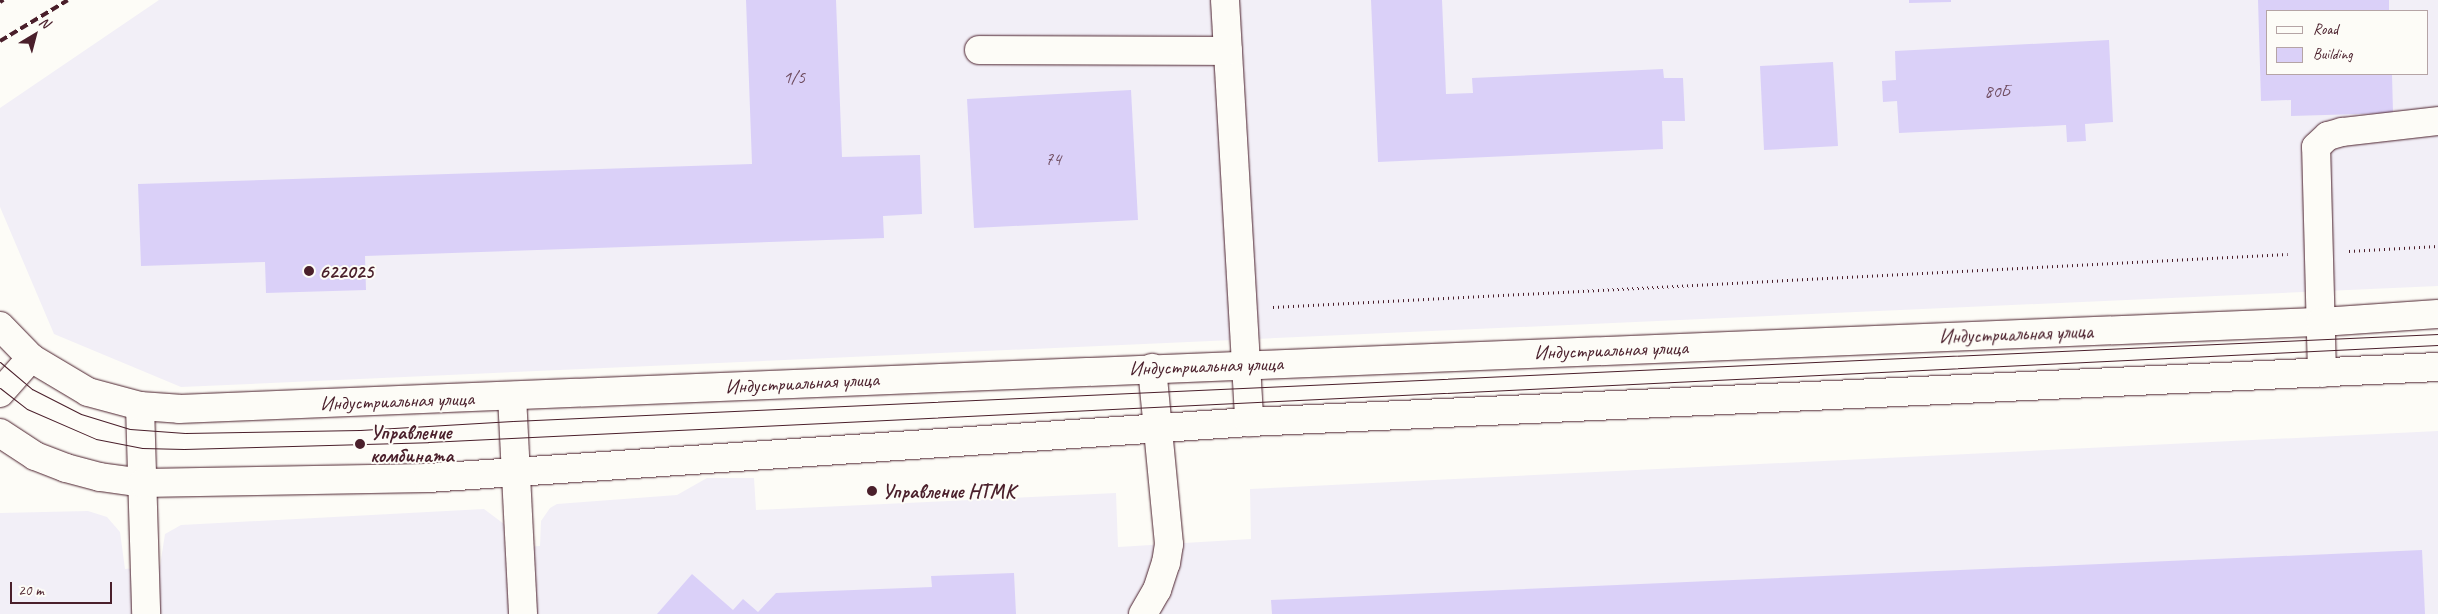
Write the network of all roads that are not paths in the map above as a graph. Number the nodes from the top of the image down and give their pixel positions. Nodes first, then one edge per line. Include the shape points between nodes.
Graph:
1 (1225, 0) edge
2 (979, 50) dead end
3 (1228, 51) junction
4 (2438, 121) edge
5 (2438, 314) edge
6 (2321, 322) junction
7 (0, 326) edge
8 (31, 358) junction
9 (1246, 364) junction
10 (1152, 368) junction
11 (2438, 368) edge
12 (2322, 374) junction
13 (0, 393) edge
14 (512, 396) junction
15 (140, 406) junction
16 (1249, 422) junction
17 (1157, 428) junction
18 (0, 433) edge
19 (516, 471) junction
20 (143, 483) junction
21 (146, 614) edge
22 (523, 614) edge
23 (1142, 614) edge

1 - 3 main road
2 - 3 main road
3 - 9 main road
4 - 6 main road via 2342,132 2328,136 2316,147
5 - 6 main road, Индустриальная улица
6 - 9 main road, Индустриальная улица
6 - 12 main road
7 - 8 main road, Индустриальная улица
8 - 13 main road
8 - 15 main road, Индустриальная улица via 88,392
9 - 10 main road, Индустриальная улица
9 - 16 main road
10 - 14 main road, Индустриальная улица
10 - 17 main road
11 - 12 main road
12 - 16 main road
14 - 15 main road, Индустриальная улица via 178,410
14 - 19 main road
15 - 20 main road
16 - 17 main road
17 - 19 main road
17 - 23 main road via 1169,544 1157,590
18 - 20 main road via 35,456 66,468
19 - 20 main road via 428,478
19 - 22 main road
20 - 21 main road

